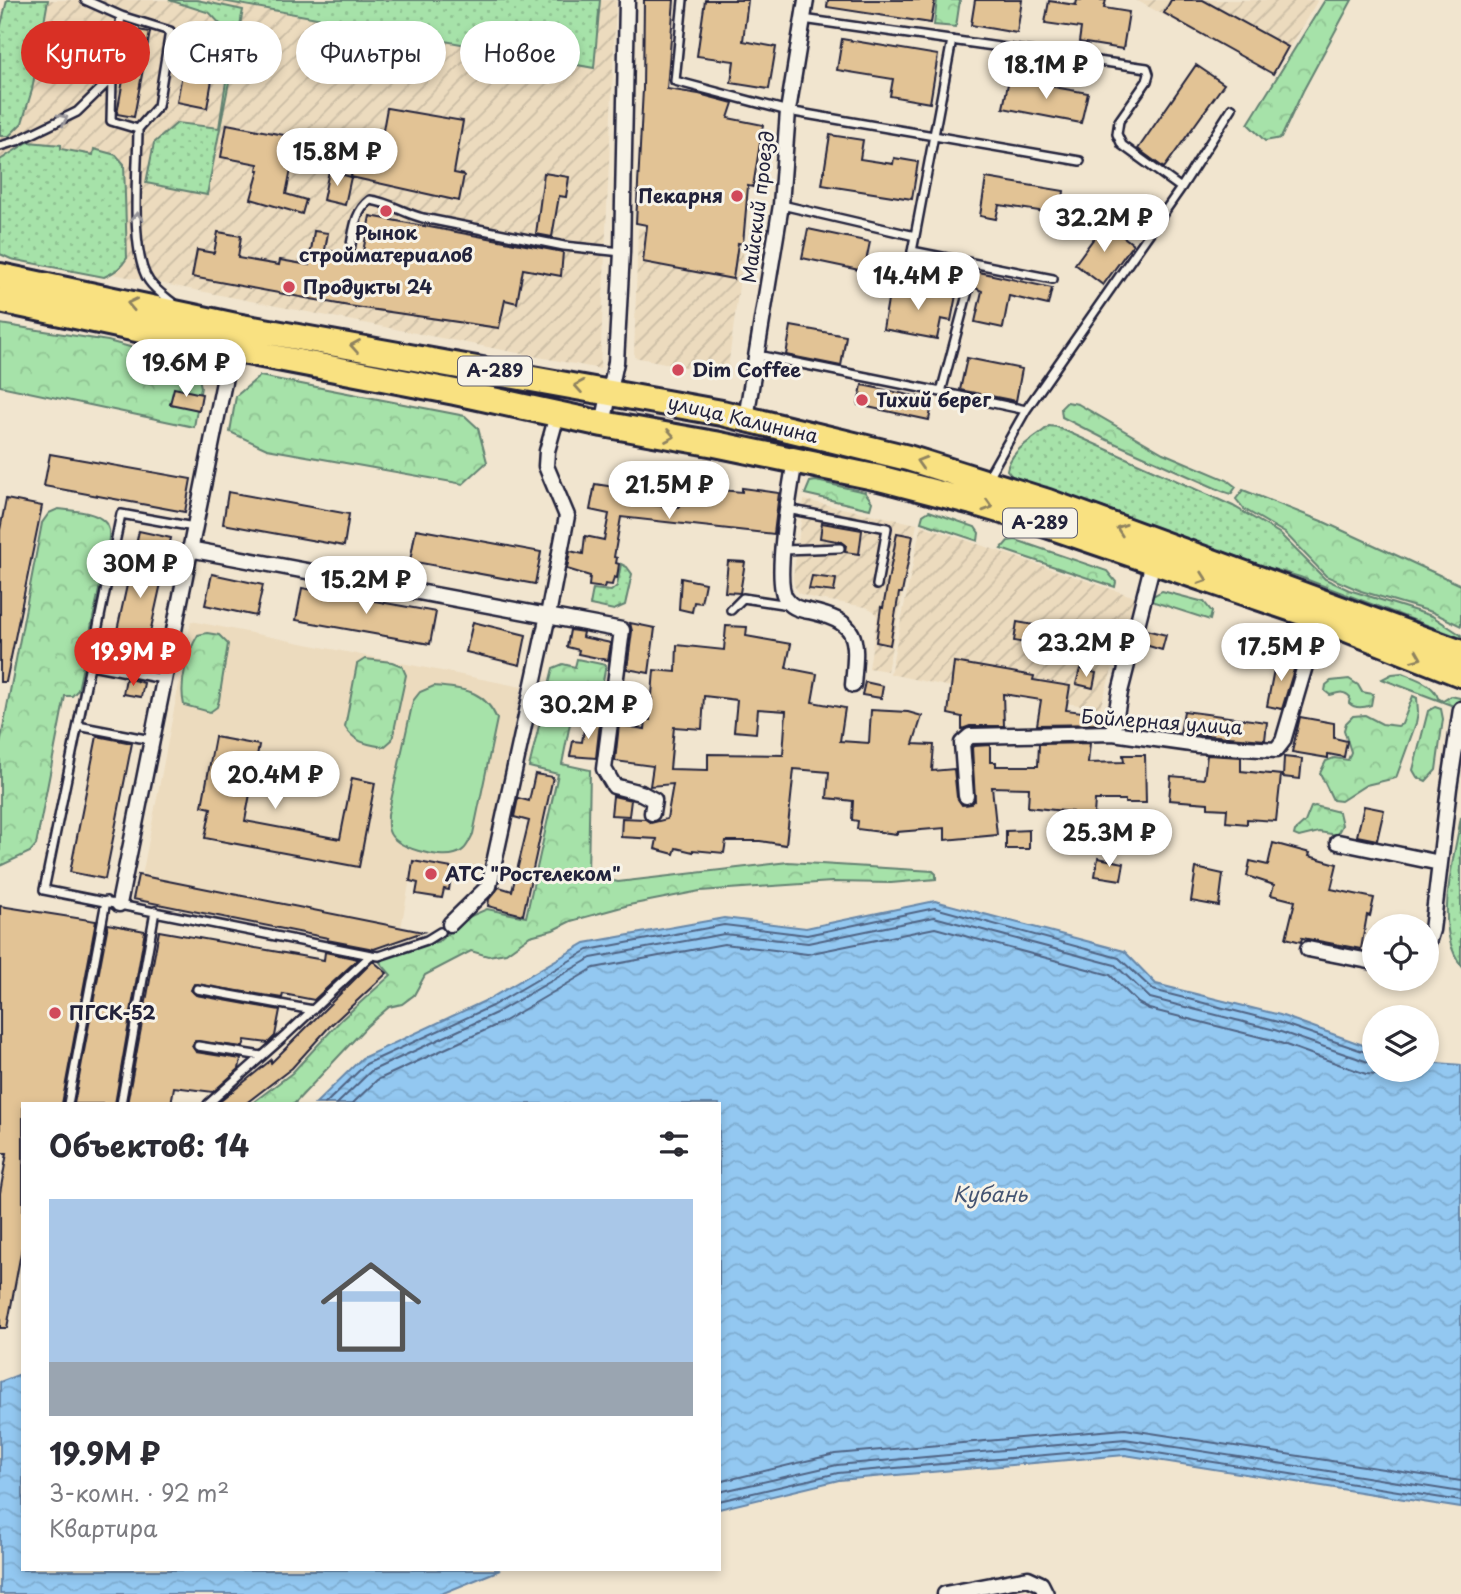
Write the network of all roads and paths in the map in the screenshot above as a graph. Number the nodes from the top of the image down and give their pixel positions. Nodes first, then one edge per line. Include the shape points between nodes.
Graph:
1 (85, 0) edge
2 (627, 0) edge
3 (684, 0) edge
4 (806, 0) edge
5 (121, 16) junction
6 (803, 19) junction
7 (120, 21) edge
8 (952, 40) junction
9 (106, 84) edge
10 (112, 84) edge
11 (1232, 108) dead end
12 (788, 111) junction
13 (138, 130) junction
14 (934, 136) junction
15 (0, 146) edge
16 (1080, 161) dead end
17 (1181, 188) junction
18 (781, 205) junction
19 (915, 236) junction
20 (350, 250) dead end
21 (912, 251) junction
22 (622, 252) junction
23 (0, 276) edge
24 (1053, 279) dead end
25 (0, 300) edge
26 (187, 316) junction
27 (233, 337) junction
28 (757, 355) junction
29 (610, 391) junction
30 (941, 392) junction
31 (1026, 410) junction
32 (557, 415) junction
33 (746, 418) junction
34 (603, 425) junction
35 (842, 442) junction
36 (795, 460) junction
37 (830, 468) junction
38 (986, 481) junction
39 (787, 509) junction
40 (194, 527) junction
41 (839, 548) dead end
42 (189, 549) junction
43 (783, 550) junction
44 (1153, 562) junction
45 (877, 585) dead end
46 (790, 605) junction
47 (731, 610) dead end
48 (548, 615) junction
49 (1319, 618) junction
50 (1461, 653) edge
51 (91, 665) junction
52 (1461, 674) edge
53 (163, 679) junction
54 (853, 685) dead end
55 (1461, 709) edge
56 (78, 726) junction
57 (1113, 733) junction
58 (151, 740) junction
59 (966, 796) dead end
60 (652, 813) dead end
61 (1338, 842) dead end
62 (1440, 863) junction
63 (112, 903) junction
64 (155, 911) junction
65 (1435, 914) edge
66 (445, 928) joint
67 (1308, 949) dead end
68 (371, 955) junction
69 (1362, 960) edge
70 (197, 989) dead end
71 (313, 1010) junction
72 (198, 1046) dead end
73 (262, 1056) junction
74 (68, 1102) edge
75 (121, 1102) edge
76 (210, 1102) edge
77 (945, 1594) edge
78 (1046, 1594) edge

1 - 5 lane
2 - 22 street
3 - 12 lane via 675,81
4 - 6 street, Майский проезд
5 - 7 lane
5 - 13 lane via 170,31 158,106
6 - 8 lane
6 - 12 street, Майский проезд
8 - 14 lane
8 - 17 lane via 1147,68 1147,81 1119,121 1117,134 1122,145
15 -> 9 lane via 78,112
10 - 13 lane via 111,121
11 - 17 lane
12 - 14 lane
12 - 18 street, Майский проезд
26 -> 13 lane via 144,271 137,242
14 - 16 lane
14 - 19 lane
17 - 31 lane
18 - 19 lane
18 - 28 street, Майский проезд
19 - 21 lane
20 - 22 lane via 356,218 370,200 423,218 564,246
21 - 24 lane
21 - 30 lane via 911,267 921,281 968,291
22 - 29 street
26 -> 23 highway, улица Калинина / А-289
25 - 27 highway, улица Калинина / А-289
26 - 27 highway, улица Калинина / А-289
29 -> 27 highway, улица Калинина / А-289
27 - 32 highway, улица Калинина / А-289
27 - 40 street
28 - 30 lane
28 - 33 street, Майский проезд
29 - 33 highway, улица Калинина / А-289
29 - 34 street
30 - 31 lane
31 - 38 lane
32 - 34 highway, улица Калинина / А-289
32 - 48 street via 546,466 567,516
33 - 35 highway, улица Калинина / А-289
34 -> 36 highway, улица Калинина / А-289
35 - 37 highway via 849,449 848,461
38 -> 35 highway, улица Калинина / А-289
36 - 37 highway, улица Калинина / А-289
36 - 39 street
37 -> 44 highway, улица Калинина / А-289 via 972,502
50 -> 38 highway, улица Калинина / А-289
39 - 43 street
39 - 45 lane via 887,528
40 - 42 street
40 - 51 lane via 121,514
41 - 43 lane
42 - 48 street
42 - 53 street
43 - 46 street via 782,593
44 -> 49 highway, улица Калинина / А-289
44 - 57 street
46 - 47 lane via 743,598
46 - 54 street via 830,615 845,624 855,647
48 - 60 street via 622,629 604,769 614,786 654,800
48 - 66 street via 489,886
49 -> 52 highway, улица Калинина / А-289
49 - 57 street, Бойлерная улица via 1283,741 1276,750
51 - 53 lane
51 - 56 lane
53 - 58 street
55 - 62 street
56 - 58 lane
56 - 63 lane via 44,890
57 - 59 street, Бойлерная улица via 971,736 962,743
58 - 63 street
61 - 62 street
62 - 65 street
63 - 64 lane
63 - 74 lane
64 - 68 lane
64 - 75 lane
66 - 68 lane via 427,940
67 - 69 street
68 - 71 lane
70 - 71 lane
71 - 73 lane
72 - 73 lane
73 - 76 lane
77 - 78 street via 1028,1578 1041,1584

